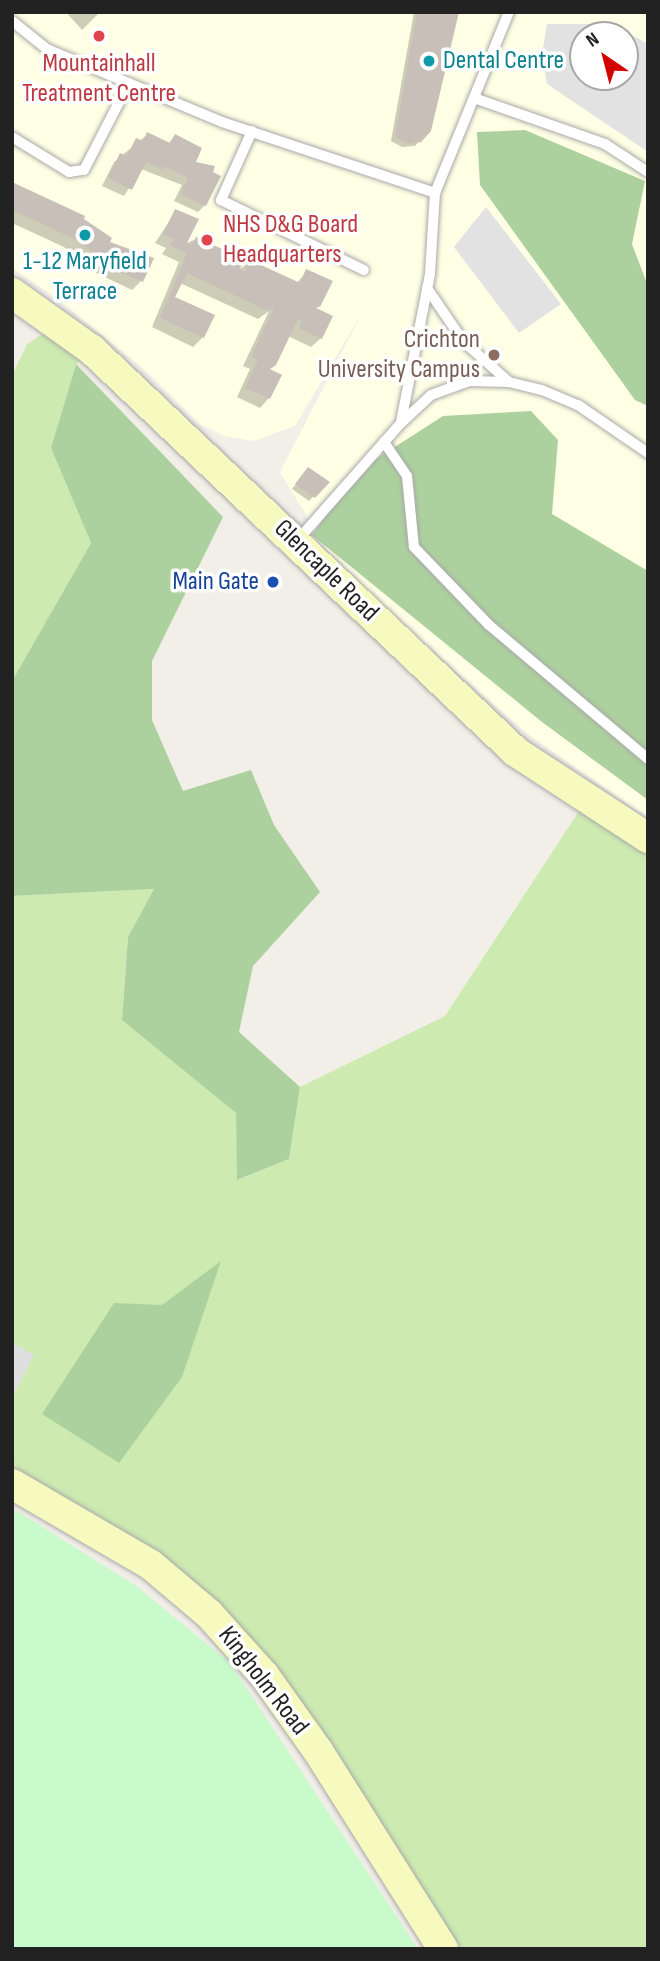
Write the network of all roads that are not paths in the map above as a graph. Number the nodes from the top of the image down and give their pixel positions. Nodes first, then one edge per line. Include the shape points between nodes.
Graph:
1 (509, 12) edge
2 (12, 21) edge
3 (129, 83) junction
4 (474, 98) junction
5 (252, 131) junction
6 (12, 137) edge
7 (648, 172) edge
8 (435, 193) junction
9 (364, 270) dead end
10 (427, 288) junction
11 (12, 293) edge
12 (509, 382) junction
13 (401, 423) junction
14 (384, 442) junction
15 (648, 453) edge
16 (296, 542) junction
17 (648, 759) edge
18 (648, 838) edge
19 (12, 1484) edge
20 (443, 1949) edge

1 - 4 lane
2 - 3 lane via 47,49
3 - 5 lane
3 - 6 lane via 84,170 69,172
4 - 7 lane via 605,144
4 - 8 lane
5 - 8 lane
5 - 9 lane via 221,201
8 - 10 lane
10 - 12 lane via 463,341
10 - 13 lane
11 - 16 main road, Glencaple Road via 92,350
12 - 13 lane via 469,381 432,395
12 - 15 lane via 578,405
13 - 14 lane
14 - 16 lane
14 - 17 lane via 407,476 414,547 489,625
16 - 18 main road, Glencaple Road via 516,752
19 - 20 main road, Kingholm Road via 151,1565 209,1614 264,1675 318,1751

